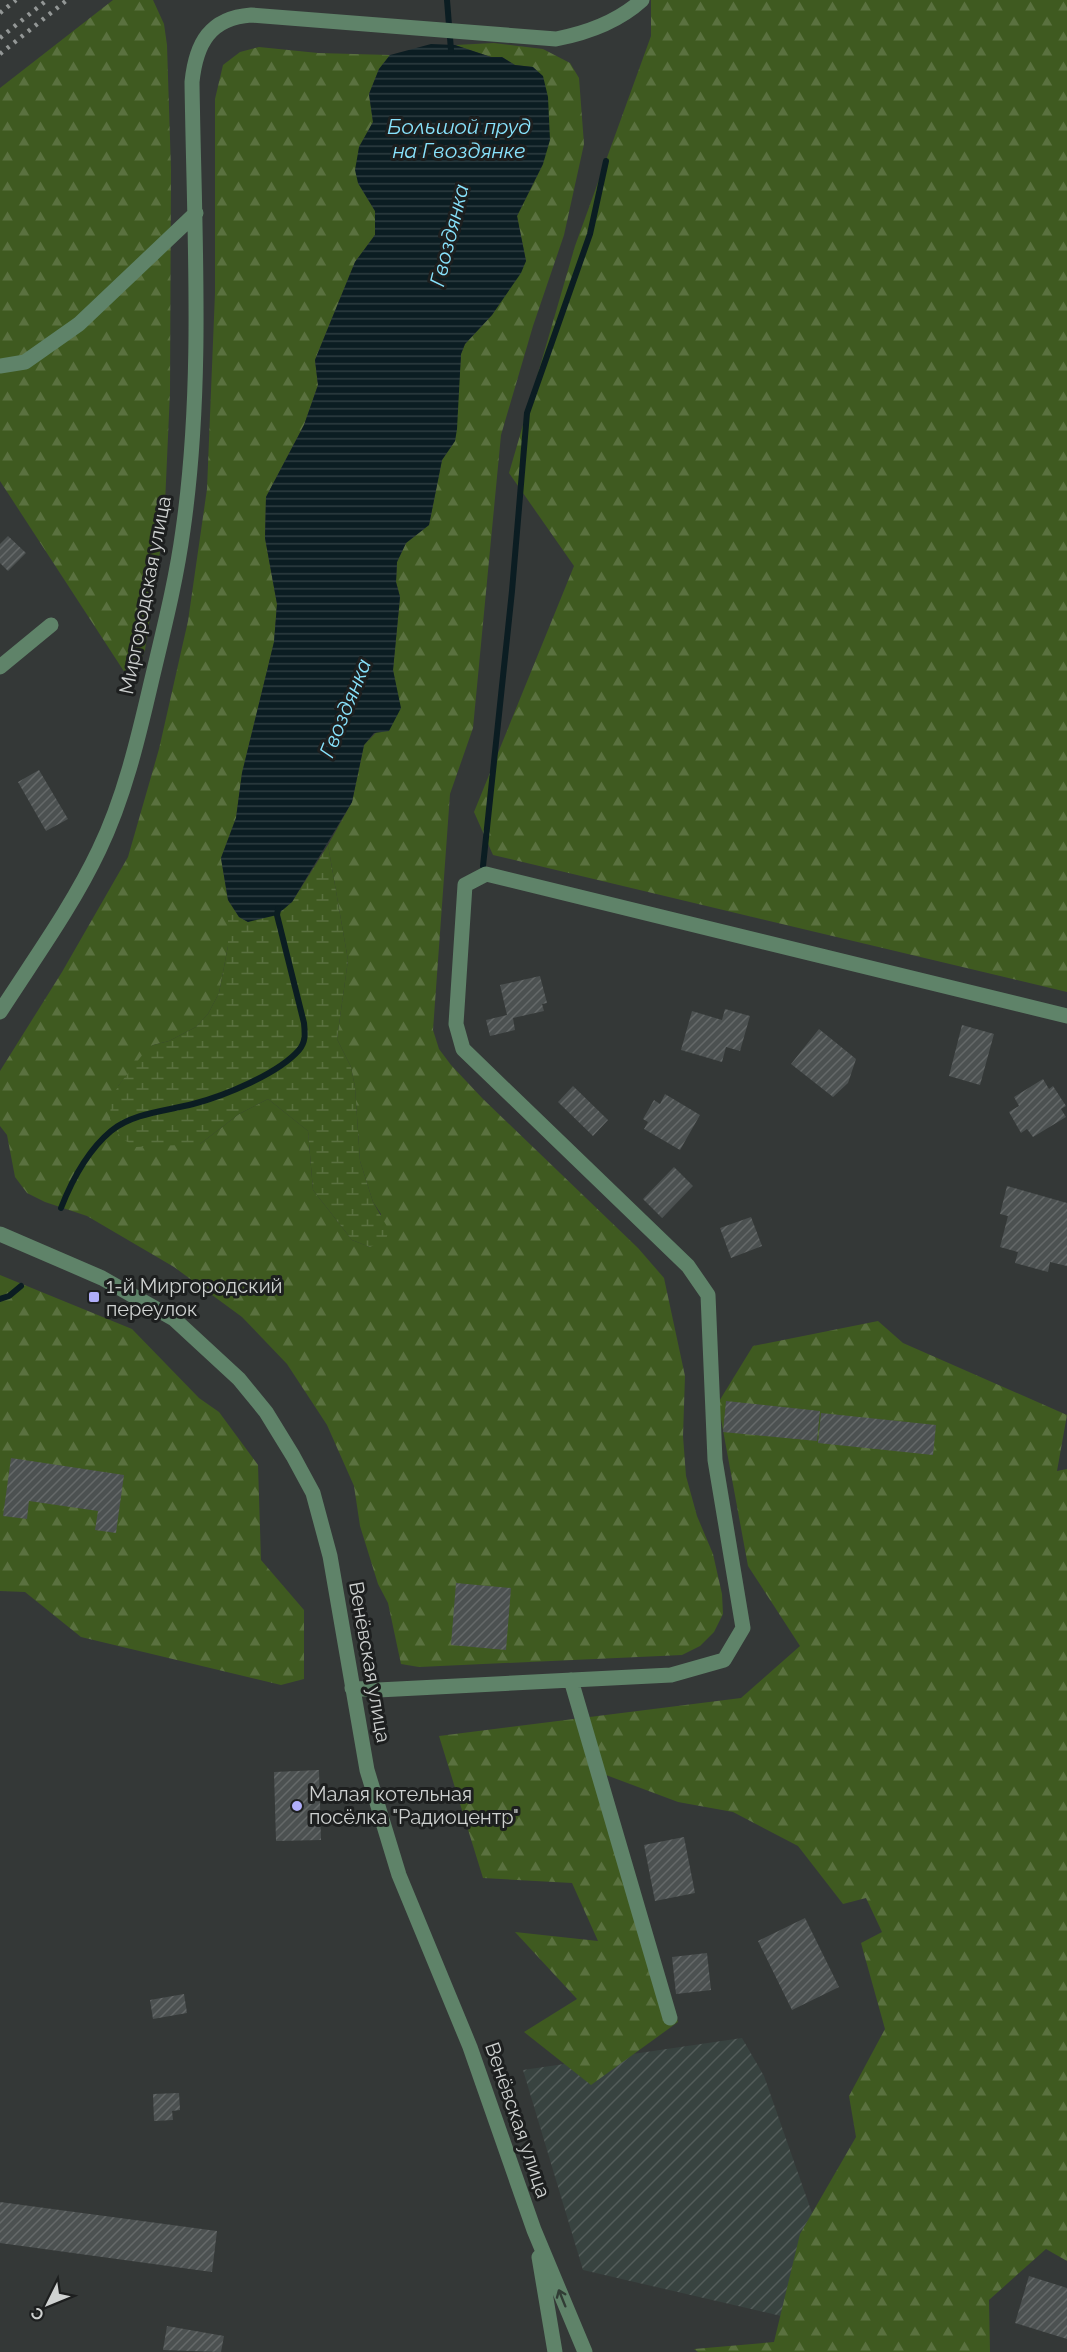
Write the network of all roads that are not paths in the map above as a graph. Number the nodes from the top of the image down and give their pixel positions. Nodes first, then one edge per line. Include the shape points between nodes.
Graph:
1 (642, 0) edge
2 (196, 213) junction
3 (0, 366) edge
4 (51, 625) dead end
5 (0, 667) edge
6 (0, 1012) edge
7 (1067, 1016) edge
8 (0, 1234) edge
9 (571, 1680) junction
10 (352, 1688) junction
11 (670, 2018) dead end
12 (534, 2230) junction
13 (555, 2352) edge
14 (585, 2352) edge

1 - 2 street, Миргородская улица via 626,14 556,39 251,15 224,20 201,44 195,58 192,82
2 - 3 street via 79,324 25,362
2 - 6 street, Миргородская улица via 196,337 184,530 145,709 121,796 100,849
4 - 5 street
7 - 9 street via 486,874 465,885 456,1024 463,1048 688,1266 708,1295 715,1460 742,1628 724,1660 671,1675
8 - 10 street, Венёвская улица via 102,1278 174,1319 239,1379 266,1412 313,1493 330,1556
9 - 10 street
9 - 11 street
10 - 12 street, Венёвская улица via 368,1770 399,1875 470,2047
12 - 13 street, Венёвская улица
14 -> 12 street, Венёвская улица

